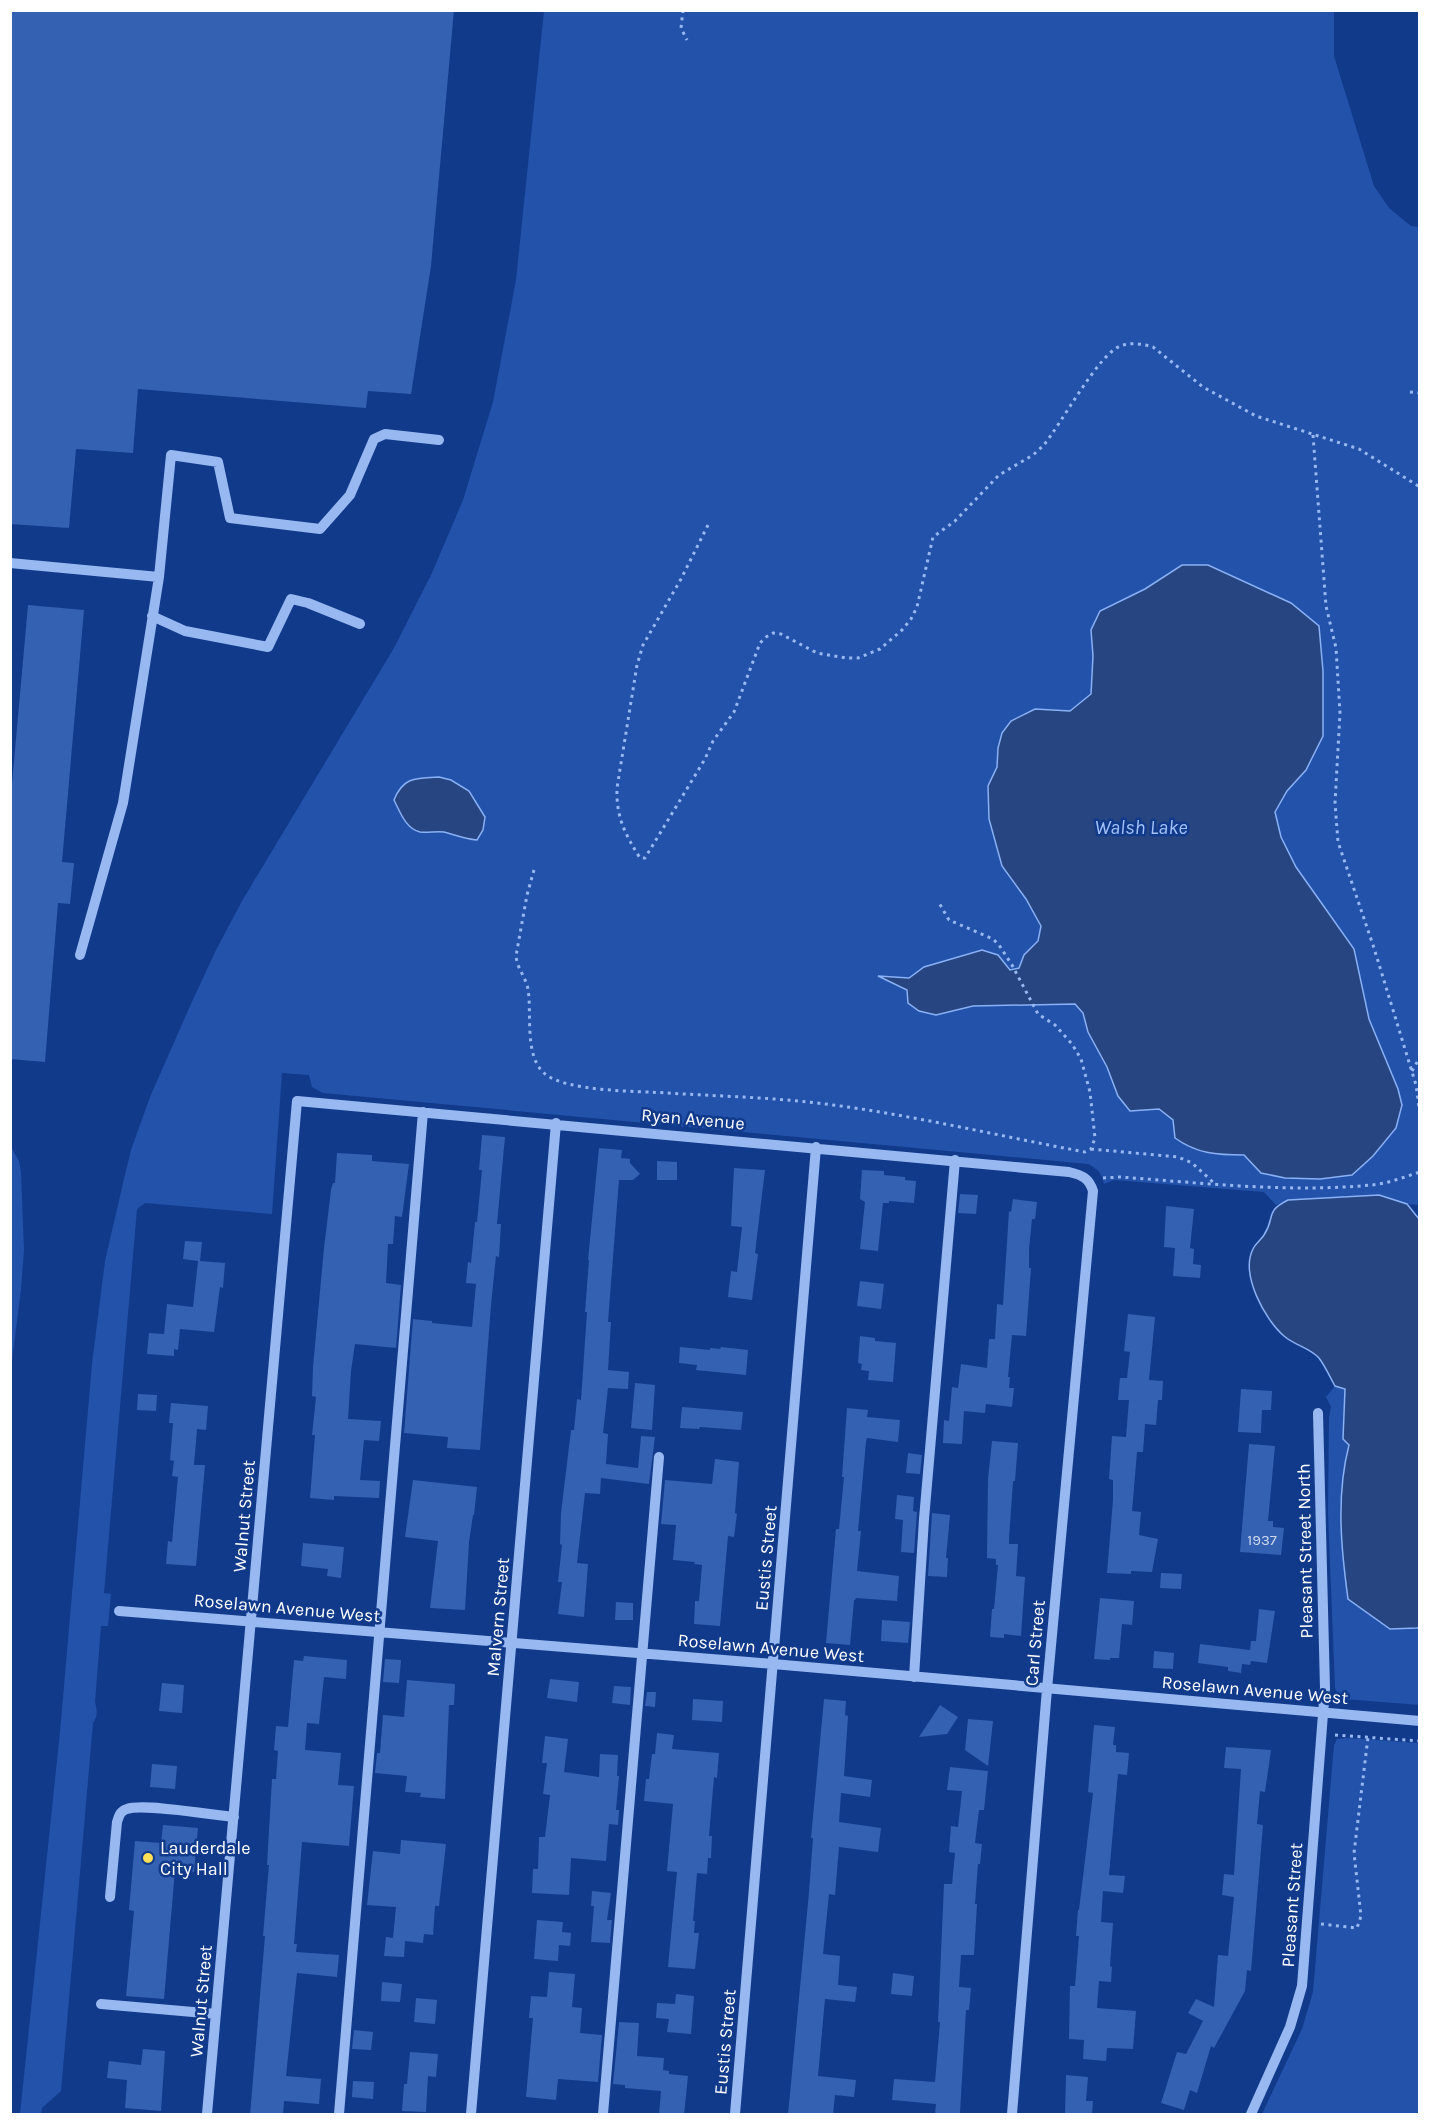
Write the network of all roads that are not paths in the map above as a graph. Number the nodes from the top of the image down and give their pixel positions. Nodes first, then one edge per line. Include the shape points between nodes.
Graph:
1 (439, 440) dead end
2 (10, 563) edge
3 (159, 577) junction
4 (152, 616) junction
5 (360, 624) dead end
6 (80, 955) dead end
7 (297, 1101) joint
8 (423, 1112) junction
9 (556, 1123) junction
10 (816, 1148) junction
11 (955, 1160) junction
12 (1088, 1181) joint
13 (1318, 1413) dead end
14 (659, 1457) dead end
15 (119, 1611) dead end
16 (251, 1621) junction
17 (378, 1631) junction
18 (512, 1642) junction
19 (642, 1653) junction
20 (774, 1664) junction
21 (914, 1677) junction
22 (1325, 1688) joint
23 (1047, 1689) junction
24 (1322, 1713) junction
25 (1419, 1721) edge
26 (234, 1817) junction
27 (110, 1897) dead end
28 (101, 2004) dead end
29 (216, 2014) junction
30 (207, 2115) edge
31 (339, 2115) edge
32 (471, 2115) edge
33 (603, 2115) edge
34 (735, 2115) edge
35 (1012, 2115) edge
36 (1251, 2115) edge

1 - 3 street via 385,434 374,439 350,495 320,529 230,518 218,462 171,455
2 - 3 street
3 - 4 street
4 - 5 street via 185,631 268,647 291,599
4 - 6 street via 123,803
7 - 8 street, Ryan Avenue
7 - 16 street, Walnut Street
8 - 9 street, Ryan Avenue
8 - 17 street
9 - 10 street, Ryan Avenue
9 - 18 street, Malvern Street
10 - 11 street, Ryan Avenue
10 - 20 street, Eustis Street
11 - 12 street, Ryan Avenue via 1069,1172
11 - 21 street
12 - 23 street, Carl Street via 1093,1191
13 - 22 street, Pleasant Street North
14 - 19 street
15 - 16 street, Roselawn Avenue West
16 - 17 street, Roselawn Avenue West
16 - 26 street, Walnut Street
17 - 18 street, Roselawn Avenue West
17 - 31 street
18 - 19 street, Roselawn Avenue West
18 - 32 street, Malvern Street
19 - 20 street, Roselawn Avenue West
19 - 33 street
20 - 21 street, Roselawn Avenue West
20 - 34 street, Eustis Street
21 - 23 street, Roselawn Avenue West
22 - 24 street, Pleasant Street
23 - 24 street, Roselawn Avenue West
23 - 35 street, Carl Street
24 - 25 street, Roselawn Avenue West
24 - 36 street, Pleasant Street via 1302,1986 1290,2027
26 - 27 street via 125,1809 117,1822
26 - 29 street, Walnut Street
28 - 29 street
29 - 30 street, Walnut Street

